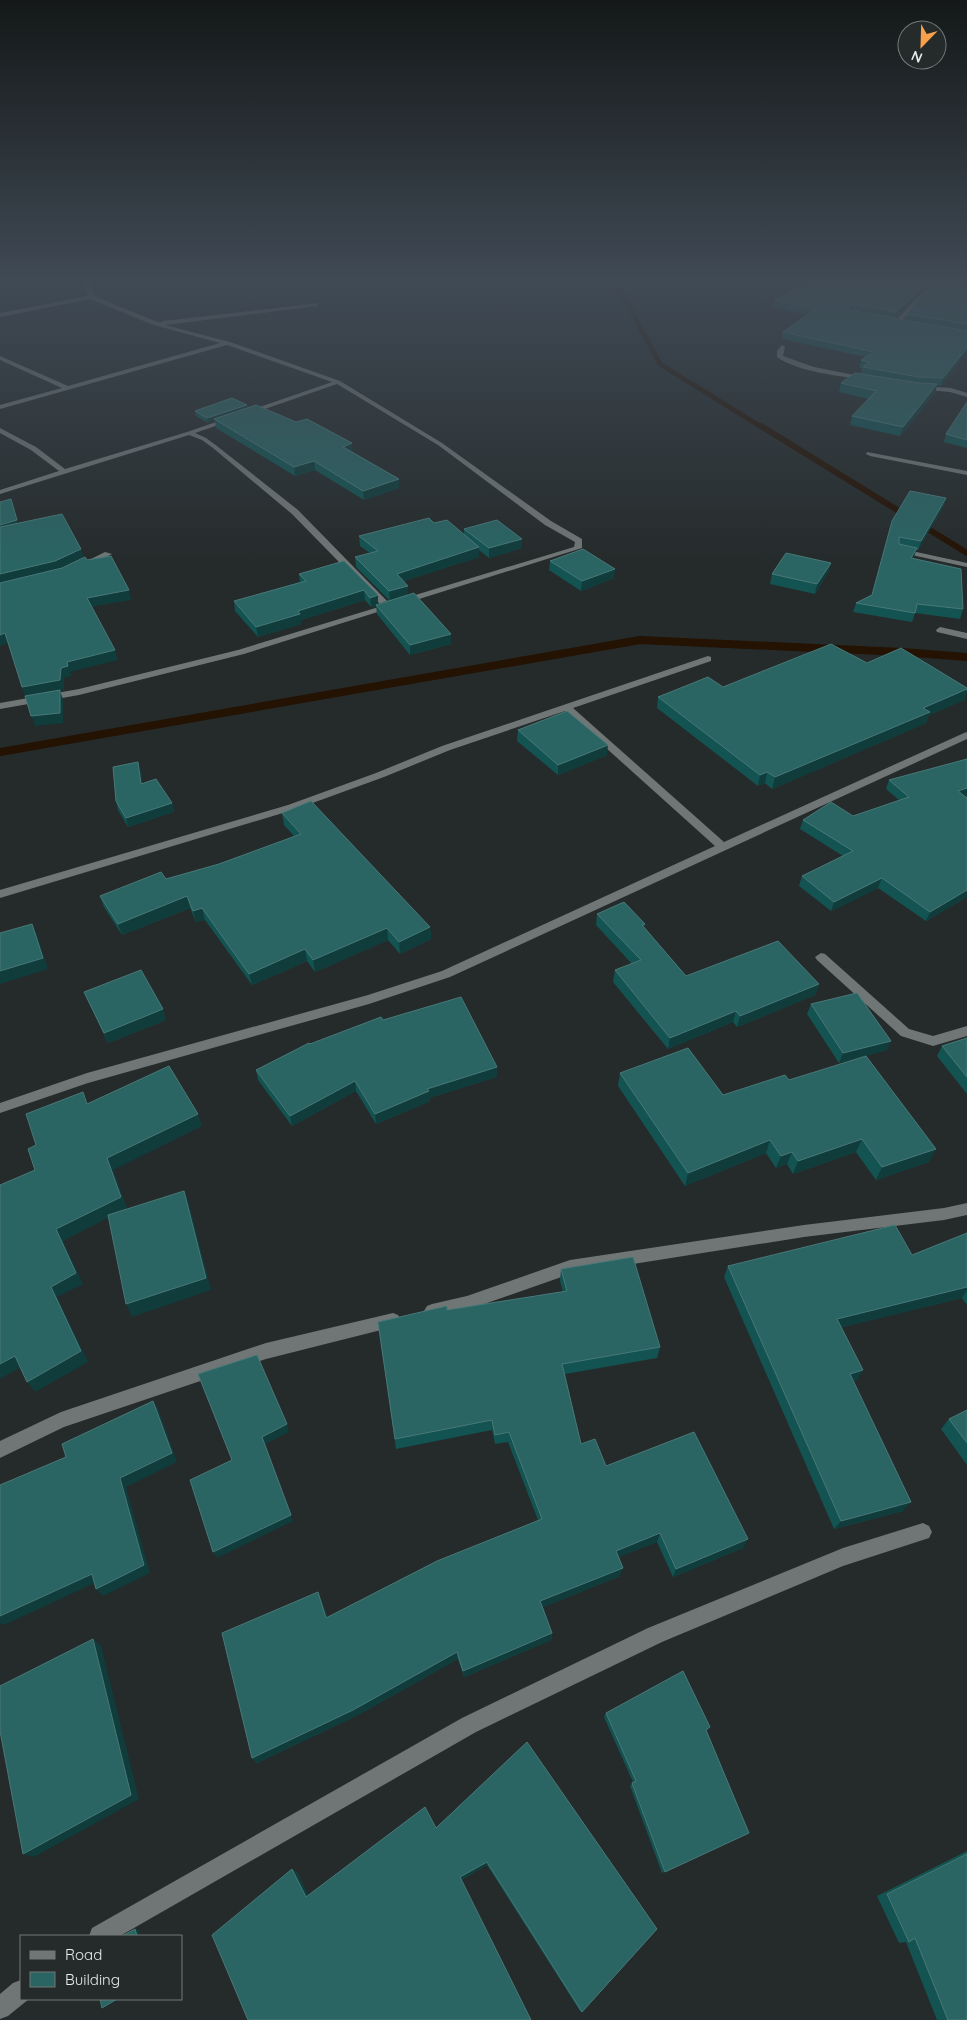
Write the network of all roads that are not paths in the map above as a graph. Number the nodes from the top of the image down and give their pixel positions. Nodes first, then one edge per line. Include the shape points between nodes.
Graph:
1 (35, 373) edge
2 (120, 373) edge
3 (313, 373) edge
4 (832, 373) edge
5 (877, 380) edge
6 (338, 382) junction
7 (910, 386) edge
8 (68, 388) junction
9 (967, 395) edge
10 (0, 407) edge
11 (0, 430) edge
12 (188, 433) junction
13 (870, 454) dead end
14 (64, 472) junction
15 (967, 472) edge
16 (0, 492) edge
17 (901, 550) edge
18 (108, 554) edge
19 (967, 564) edge
20 (77, 567) edge
21 (388, 607) junction
22 (940, 630) dead end
23 (967, 636) edge
24 (708, 659) dead end
25 (0, 706) edge
26 (566, 707) junction
27 (967, 735) edge
28 (722, 848) junction
29 (0, 894) edge
30 (821, 956) dead end
31 (967, 1031) edge
32 (0, 1108) edge
33 (967, 1208) edge
34 (0, 1450) edge
35 (923, 1532) dead end
36 (102, 1935) edge
37 (20, 1992) edge
38 (0, 2008) edge

1 - 8 street
2 - 8 street
3 - 6 street
4 - 5 street
6 - 12 street
6 - 21 street via 440,444 548,523 579,541 578,548
7 - 9 street
8 - 10 street
11 - 14 street via 28,445
12 - 14 street
12 - 21 street via 215,447 288,506
13 - 15 street
14 - 16 street
17 - 19 street
18 - 20 street
21 - 25 street via 240,652 79,692
22 - 23 street
24 - 26 street
26 - 28 street
26 - 29 street via 446,748 292,807
27 - 28 street
28 - 32 street via 446,974 369,999 87,1078
30 - 31 street via 905,1033 933,1041
33 - 34 street via 944,1214 804,1231 570,1267 467,1303 266,1351 61,1420
35 - 36 street via 843,1557 655,1634 478,1721
37 - 38 street

